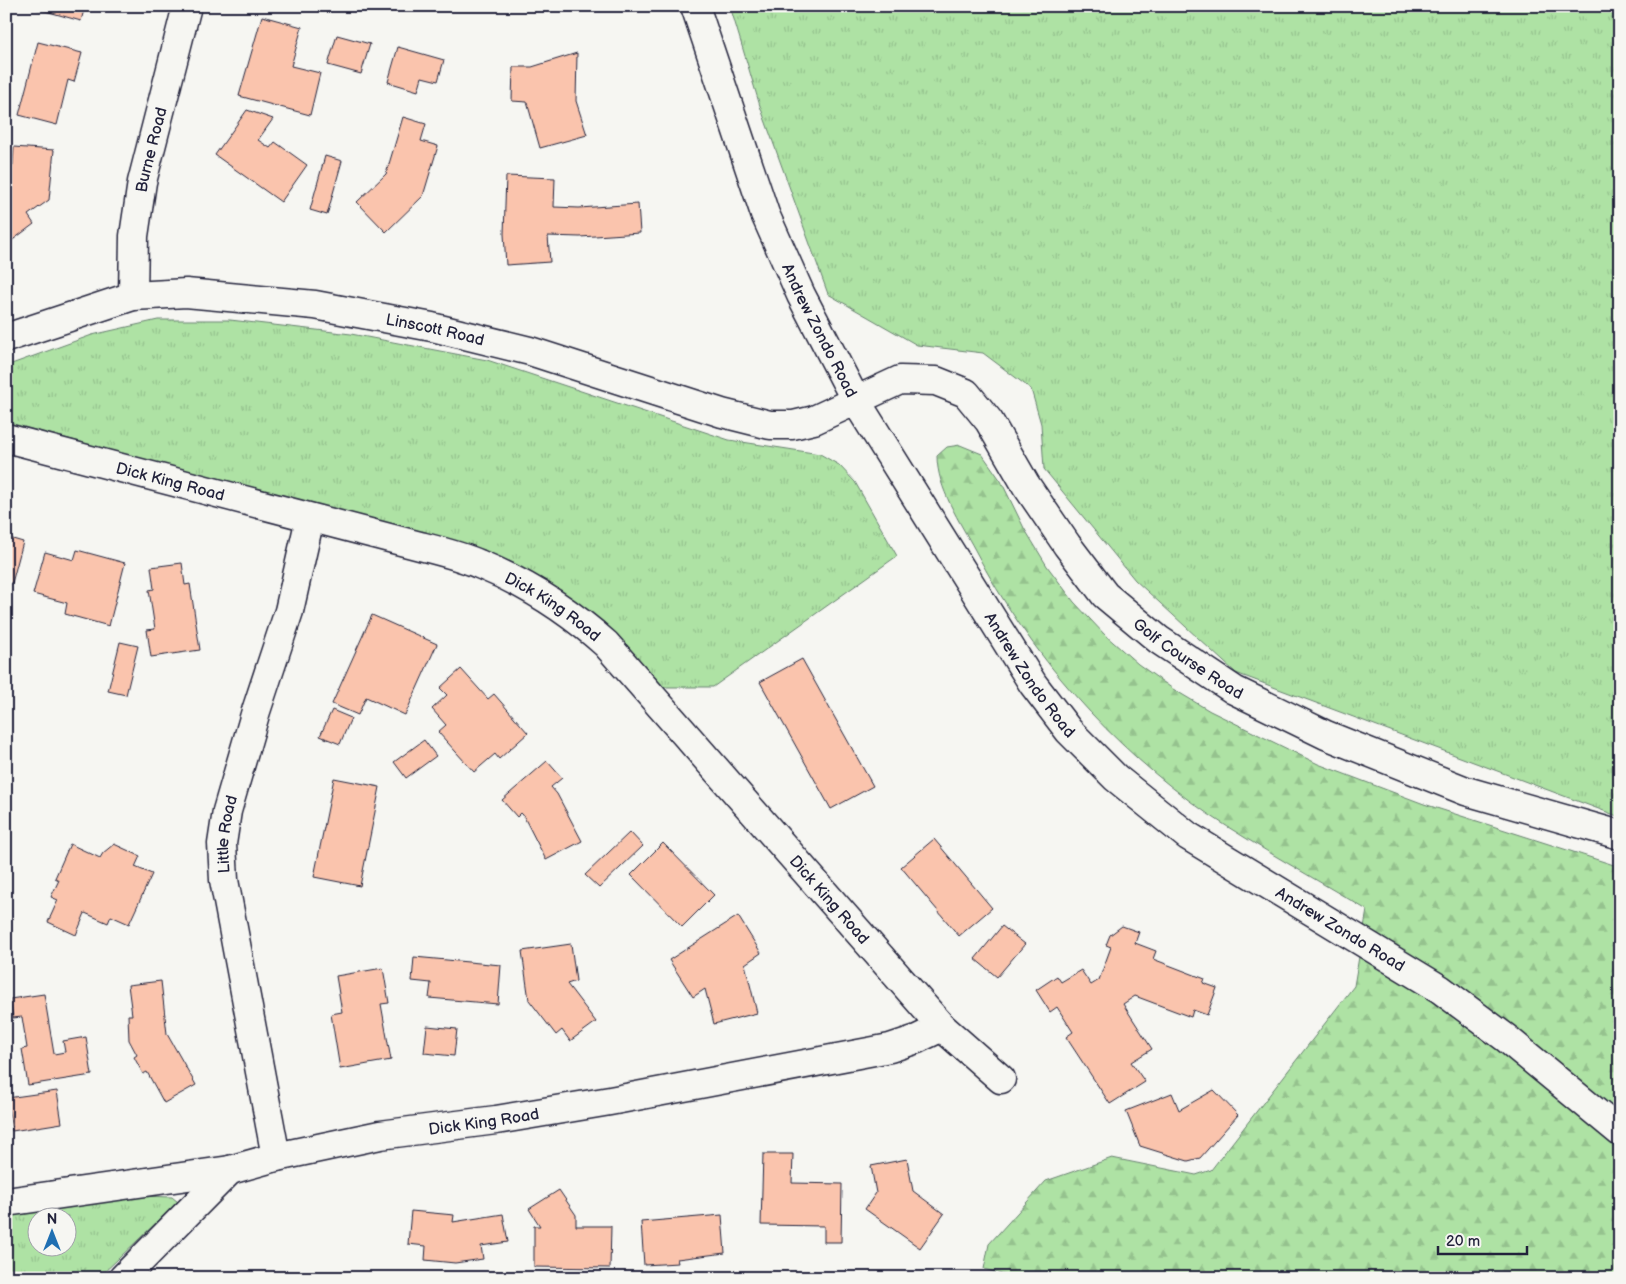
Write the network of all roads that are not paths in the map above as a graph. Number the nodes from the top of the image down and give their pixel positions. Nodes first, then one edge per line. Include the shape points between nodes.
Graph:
1 (187, 6) edge
2 (695, 6) edge
3 (133, 296) junction
4 (6, 338) edge
5 (856, 401) junction
6 (6, 438) edge
7 (310, 518) junction
8 (1620, 835) edge
9 (942, 1027) junction
10 (1000, 1079) dead end
11 (1620, 1132) edge
12 (276, 1157) junction
13 (230, 1170) junction
14 (6, 1202) edge
15 (123, 1278) edge

1 - 3 street, Burne Road via 142,182 134,236
2 - 5 street, Andrew Zondo Road via 765,214 801,295
3 - 4 street, Linscott Road
3 - 5 street, Linscott Road via 186,293 315,305 432,327 530,351 722,413 770,425 793,425 814,420
5 - 8 street, Golf Course Road via 900,380 936,381 966,393 999,436 1026,485 1067,545 1105,594 1159,640 1234,690 1326,735 1466,791
5 - 11 street, Andrew Zondo Road via 1032,684 1069,731 1116,778 1188,836 1440,989 1506,1038
6 - 7 street, Dick King Road
7 - 9 street, Dick King Road via 478,563 573,614 606,644
7 - 12 street, Little Road via 289,611 227,811 222,844 224,880
9 - 10 street, Dick King Road
9 - 12 street, Dick King Road via 890,1048 562,1109 380,1135
12 - 13 street, Dick King Road
13 - 14 street, Dick King Road
13 - 15 street, Dick King Road

